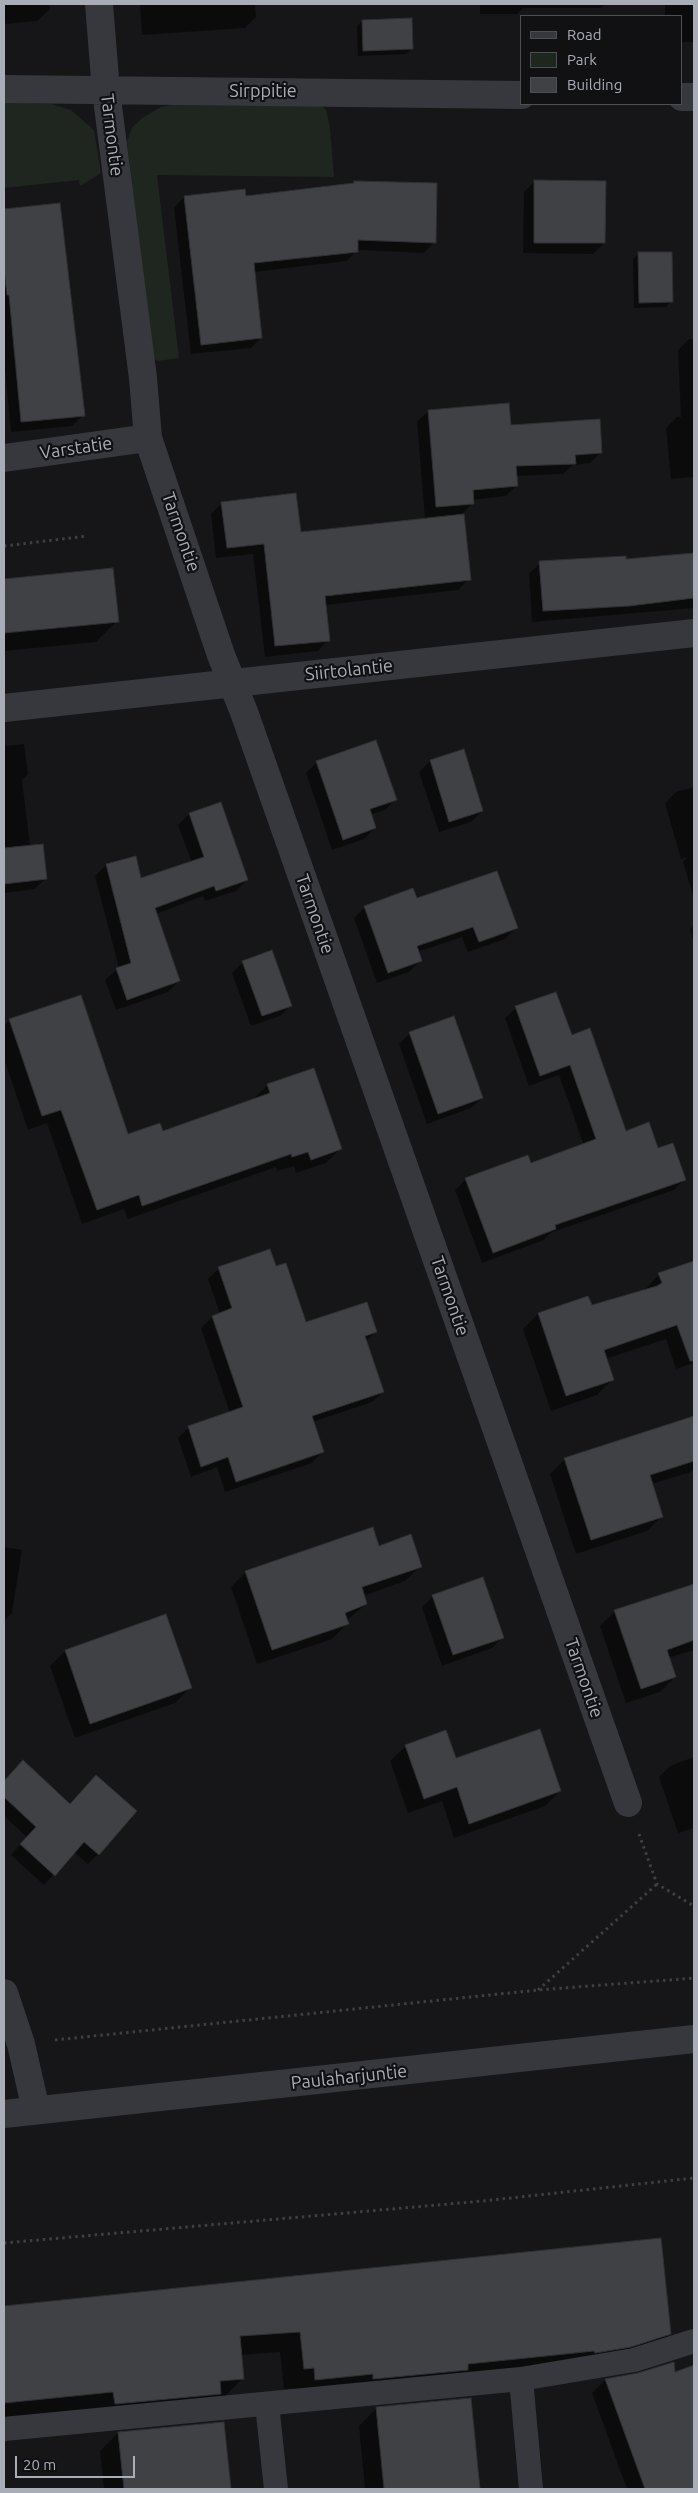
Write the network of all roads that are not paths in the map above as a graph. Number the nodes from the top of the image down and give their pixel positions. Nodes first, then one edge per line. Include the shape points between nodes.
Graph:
1 (99, 4) edge
2 (4, 89) edge
3 (106, 91) junction
4 (520, 95) edge
5 (148, 438) junction
6 (4, 458) edge
7 (694, 633) edge
8 (232, 683) junction
9 (4, 708) edge
10 (628, 1803) road end
11 (4, 1993) edge
12 (694, 2039) edge
13 (36, 2110) junction
14 (4, 2114) edge
15 (694, 2341) edge
16 (521, 2379) junction
17 (267, 2404) junction
18 (4, 2429) edge
19 (276, 2489) edge
20 (531, 2489) edge

1 - 3 street, Tarmontie
2 - 3 street, Sirppitie
3 - 4 street, Sirppitie
3 - 5 street, Tarmontie
5 - 6 street, Varstatie
5 - 8 street, Tarmontie
7 - 8 street, Siirtolantie
8 - 9 street, Siirtolantie
8 - 10 street, Tarmontie
11 - 13 street via 21,2044
12 - 13 street, Paulaharjuntie
13 - 14 street, Paulaharjuntie
15 - 16 lane via 634,2360
16 - 17 lane
16 - 20 lane
17 - 18 lane
17 - 19 lane

